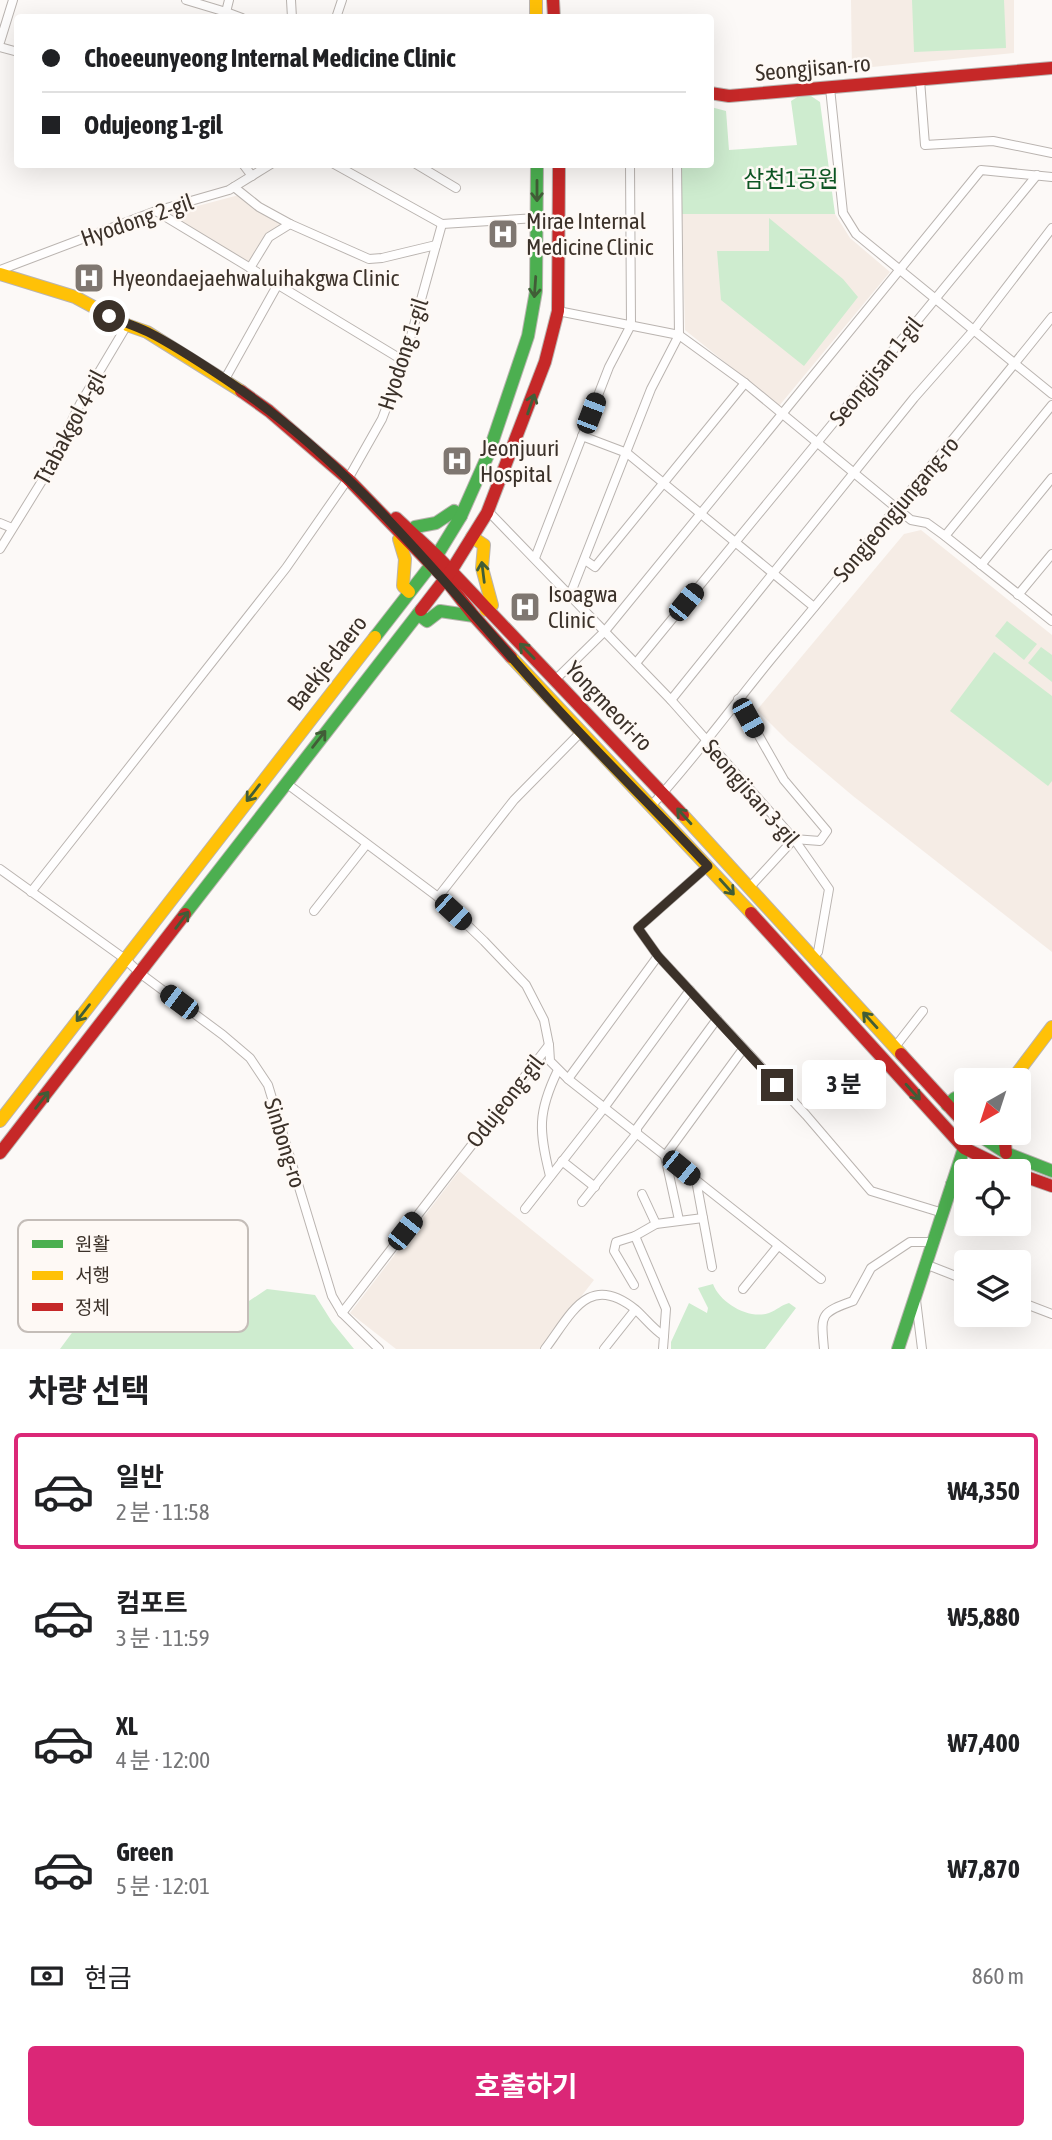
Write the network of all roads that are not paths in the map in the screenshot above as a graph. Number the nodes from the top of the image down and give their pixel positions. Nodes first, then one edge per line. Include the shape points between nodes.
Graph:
1 (13, 0) edge
2 (186, 0) edge
3 (223, 14) edge
4 (0, 45) edge
5 (1052, 68) edge
6 (920, 80) junction
7 (830, 88) junction
8 (714, 94) edge
9 (1052, 153) edge
10 (246, 168) edge
11 (265, 168) edge
12 (341, 168) edge
13 (423, 168) edge
14 (537, 168) edge
15 (559, 168) edge
16 (631, 168) edge
17 (677, 168) edge
18 (1037, 175) junction
19 (252, 176) junction
20 (1052, 177) edge
21 (234, 187) junction
22 (456, 188) dead end
23 (156, 211) junction
24 (537, 218) junction
25 (290, 224) junction
26 (442, 224) junction
27 (1052, 228) edge
28 (436, 245) junction
29 (250, 268) junction
30 (899, 270) junction
31 (0, 272) edge
32 (278, 284) junction
33 (935, 299) junction
34 (558, 311) junction
35 (1052, 317) edge
36 (127, 325) junction
37 (631, 325) junction
38 (973, 331) junction
39 (679, 335) junction
40 (404, 361) junction
41 (1015, 364) junction
42 (225, 379) junction
43 (745, 383) junction
44 (1052, 394) edge
45 (1052, 405) edge
46 (782, 414) junction
47 (582, 436) junction
48 (817, 443) junction
49 (627, 453) junction
50 (854, 473) junction
51 (1052, 478) edge
52 (348, 479) junction
53 (663, 483) junction
54 (897, 509) junction
55 (488, 511) junction
56 (700, 514) junction
57 (461, 516) junction
58 (0, 523) edge
59 (12, 528) junction
60 (407, 533) junction
61 (945, 536) junction
62 (472, 537) junction
63 (735, 542) junction
64 (0, 548) edge
65 (1052, 554) edge
66 (534, 558) junction
67 (585, 559) junction
68 (434, 560) junction
69 (981, 565) junction
70 (773, 573) junction
71 (448, 575) junction
72 (409, 592) junction
73 (570, 595) junction
74 (1018, 595) junction
75 (814, 607) junction
76 (486, 610) junction
77 (418, 614) junction
78 (474, 616) junction
79 (1052, 621) edge
80 (605, 631) junction
81 (636, 663) junction
82 (555, 680) junction
83 (738, 699) junction
84 (671, 700) junction
85 (580, 733) junction
86 (707, 742) junction
87 (286, 783) junction
88 (663, 793) junction
89 (652, 805) junction
90 (794, 839) junction
91 (366, 845) junction
92 (708, 866) junction
93 (0, 869) edge
94 (749, 888) junction
95 (31, 892) junction
96 (438, 897) junction
97 (314, 911) dead end
98 (658, 956) junction
99 (812, 957) junction
100 (125, 959) junction
101 (141, 974) junction
102 (690, 990) junction
103 (923, 1011) dead end
104 (717, 1019) junction
105 (1052, 1027) edge
106 (549, 1045) junction
107 (895, 1047) junction
108 (743, 1048) junction
109 (1021, 1068) edge
110 (558, 1070) junction
111 (568, 1079) junction
112 (954, 1099) edge
113 (947, 1105) junction
114 (604, 1108) junction
115 (954, 1112) edge
116 (0, 1121) edge
117 (637, 1133) junction
118 (966, 1145) edge
119 (993, 1145) edge
120 (1005, 1145) edge
121 (964, 1148) junction
122 (0, 1153) edge
123 (1006, 1153) junction
124 (665, 1156) junction
125 (979, 1159) edge
126 (562, 1161) junction
127 (1052, 1171) edge
128 (550, 1177) junction
129 (1031, 1179) edge
130 (696, 1180) junction
131 (952, 1184) joint
132 (595, 1186) junction
133 (1052, 1186) edge
134 (642, 1194) dead end
135 (582, 1202) dead end
136 (524, 1209) dead end
137 (943, 1213) junction
138 (703, 1218) junction
139 (680, 1220) junction
140 (656, 1224) junction
141 (635, 1236) junction
142 (933, 1242) junction
143 (778, 1246) junction
144 (925, 1264) junction
145 (712, 1266) dead end
146 (954, 1275) edge
147 (821, 1279) dead end
148 (634, 1285) dead end
149 (743, 1289) dead end
150 (915, 1297) junction
151 (1031, 1306) edge
152 (635, 1310) junction
153 (342, 1313) junction
154 (1052, 1314) edge
155 (664, 1336) junction
156 (375, 1348) edge
157 (662, 1348) edge
158 (545, 1349) edge
159 (604, 1349) edge
160 (824, 1349) edge
161 (898, 1349) edge
162 (922, 1349) edge

1 - 4 street
2 - 3 street
5 - 6 street, Seongjisan-ro
6 - 7 street, Seongjisan-ro
6 - 9 street via 925,145 993,141
7 - 8 street, Seongjisan-ro
7 - 30 street via 843,213 856,234
10 - 19 street
11 - 19 street, Hyodong 2-gil
12 - 26 street
13 - 22 street
14 -> 24 street, Baekje-daero
15 - 34 street, Baekje-daero
16 - 37 street
17 - 39 street
18 - 20 street
18 - 30 street, Seongjisan 1-gil via 981,170
18 - 33 street, Seongjisan 1-gil
19 - 21 street, Hyodong 2-gil
21 - 23 street, Hyodong 2-gil
21 - 25 street
23 - 29 street
23 - 31 street, Hyodong 2-gil
24 - 26 street
24 -> 57 street, Baekje-daero via 536,291 528,336 488,455
25 - 28 street via 369,259
25 - 29 street via 270,237
26 - 28 street, Hyodong 1-gil
27 - 38 street, Seongjisan 1-gil
28 - 40 street, Hyodong 1-gil
29 - 32 street
30 - 33 street
30 - 46 street, Seongjisan 1-gil
31 - 36 street, Yongmeori-ro via 75,297
32 - 40 street
32 - 42 street
33 - 38 street
33 - 48 street, Seongjisan 1-gil
34 - 37 street, Seongjisan 1-gil
55 -> 34 street, Baekje-daero via 545,362
35 - 41 street, Songjeongjungang-ro
36 - 42 street, Yongmeori-ro via 147,332
36 - 59 street, Ttabakgol 4-gil
37 - 39 street, Seongjisan 1-gil
37 - 47 street via 609,366
38 - 41 street
38 - 50 street, Seongjisan 1-gil
39 - 43 street, Seongjisan 1-gil
39 - 49 street via 650,389
40 - 52 street, Hyodong 1-gil via 382,419
41 - 44 street
41 - 54 street, Songjeongjungang-ro
42 - 52 street, Yongmeori-ro
43 - 46 street, Seongjisan 1-gil
43 - 53 street
45 - 61 street
46 - 48 street, Seongjisan 1-gil
46 - 56 street, Seongjisan 1-gil
47 - 49 street
47 - 66 street
48 - 50 street, Seongjisan 1-gil
48 - 63 street, Seongjisan 1-gil
49 - 53 street
49 - 67 street
50 - 54 street, Seongjisan 1-gil
50 - 70 street, Seongjisan 1-gil
51 - 69 street
52 - 60 street, Yongmeori-ro
52 - 95 street via 286,568
53 - 56 street
53 - 67 street via 596,567
54 - 61 street, Seongjisan 1-gil
54 - 75 street, Songjeongjungang-ro
55 - 62 street, Baekje-daero
55 - 66 street, Seongjisan 3-gil
56 - 63 street
56 - 80 street, Seongjisan 1-gil
57 - 60 street via 454,511 442,521
57 - 68 street, Baekje-daero
58 - 59 street
59 - 64 street, Ttabakgol 4-gil
60 - 68 street, Yongmeori-ro
60 - 72 street via 399,538 405,559 403,586
61 - 69 street, Seongjisan 1-gil
62 - 71 street, Baekje-daero
76 -> 62 street via 492,604 483,579 484,545
63 - 70 street
63 - 81 street, Seongjisan 1-gil
65 - 74 street
66 - 73 street, Seongjisan 3-gil
67 - 73 street
68 - 71 street, Yongmeori-ro
68 - 72 street, Baekje-daero
69 - 74 street, Seongjisan 1-gil
70 - 75 street
70 - 84 street, Seongjisan 1-gil
71 - 76 street, Yongmeori-ro
71 - 77 street, Baekje-daero
71 - 78 street, Yongmeori-ro
72 -> 100 street, Baekje-daero
73 - 80 street, Seongjisan 3-gil
74 - 79 street, Seongjisan 1-gil
75 - 83 street, Songjeongjungang-ro
82 -> 76 street, Yongmeori-ro
77 - 78 street via 428,621 440,611
87 -> 77 street, Baekje-daero
78 - 85 street, Yongmeori-ro
80 - 81 street, Seongjisan 3-gil
80 - 82 street
81 - 84 street, Seongjisan 3-gil
82 - 88 street, Yongmeori-ro
83 - 86 street, Songjeongjungang-ro
83 - 90 street via 784,780 827,831 820,841
84 - 86 street, Seongjisan 3-gil
85 - 89 street, Yongmeori-ro
85 - 96 street, Yongmeori-ro via 513,800
86 - 88 street, Songjeongjungang-ro
86 - 90 street, Seongjisan 3-gil
87 - 91 street
101 -> 87 street, Baekje-daero
88 - 89 street, Songjeongjungang-ro
94 -> 88 street, Yongmeori-ro
89 - 92 street, Yongmeori-ro
90 - 94 street
90 - 99 street, Seongjisan 3-gil via 829,889 818,953
91 - 96 street
91 - 97 street
92 - 98 street via 638,928
92 -> 121 street, Yongmeori-ro
93 - 95 street, Sinbong-ro
94 - 99 street, Yongmeori-ro
95 - 100 street, Sinbong-ro
96 - 106 street via 526,985 544,1020
98 - 102 street
98 - 111 street, Odujeong-gil
107 -> 99 street, Yongmeori-ro
100 - 101 street, Sinbong-ro
100 -> 116 street, Baekje-daero
122 -> 101 street, Baekje-daero
101 - 153 street, Sinbong-ro via 250,1058 268,1085 332,1296
102 - 104 street
102 - 114 street
103 - 107 street
104 - 108 street
104 - 117 street
105 - 109 street
106 - 110 street, Odujeong-gil via 550,1061
106 - 153 street, Odujeong-gil
107 - 113 street, Yongmeori-ro
108 - 124 street
108 - 137 street via 871,1191
110 - 111 street, Odujeong-gil
110 - 128 street via 546,1095 540,1135
111 - 114 street
112 - 113 street
113 - 115 street, Yongmeori-ro
114 - 117 street
114 - 126 street
117 - 124 street
117 - 132 street
118 - 121 street
119 - 123 street
120 - 123 street
121 - 125 street, Yongmeori-ro
121 - 131 street
123 - 127 street
124 - 130 street
124 - 139 street
126 - 128 street
126 - 132 street
128 - 136 street
129 - 133 street
130 - 138 street
130 - 143 street
131 - 137 street
132 - 135 street
134 - 140 street
137 - 142 street
138 - 139 street
138 - 145 street
139 - 140 street
140 - 141 street
141 - 148 street via 616,1242 614,1251
141 - 155 street via 666,1309
142 - 144 street
142 - 160 street via 911,1242 871,1268 853,1301 830,1309 824,1317
143 - 147 street
143 - 149 street
144 - 146 street
144 - 150 street
150 - 161 street
150 - 162 street
151 - 154 street
152 - 155 street
152 - 158 street via 598,1294 583,1299
152 - 159 street
153 - 156 street, Sinbong-ro
155 - 157 street

